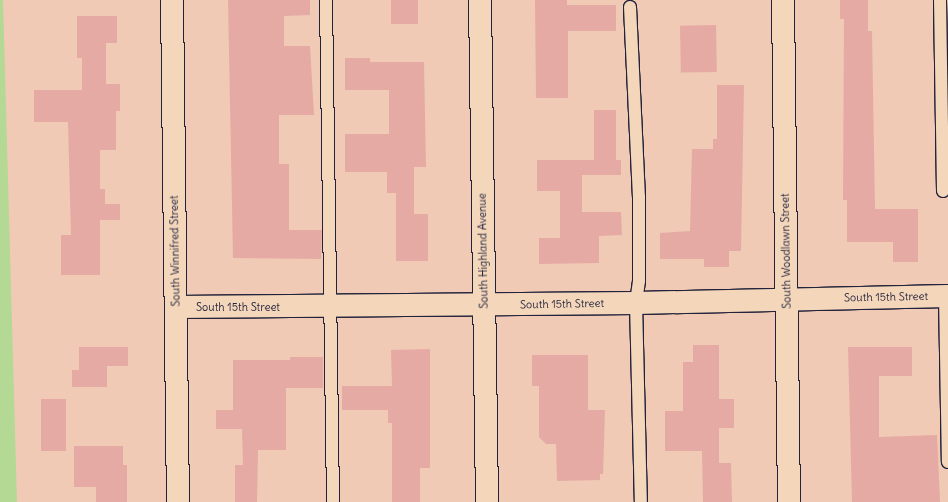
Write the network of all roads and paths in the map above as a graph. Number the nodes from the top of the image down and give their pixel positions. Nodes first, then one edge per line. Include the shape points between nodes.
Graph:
1 (172, 0) edge
2 (326, 0) edge
3 (480, 0) edge
4 (783, 0) edge
5 (940, 0) edge
6 (630, 7) dead end
7 (943, 191) dead end
8 (947, 296) edge
9 (786, 298) junction
10 (636, 303) junction
11 (484, 305) junction
12 (331, 306) junction
13 (176, 307) junction
14 (948, 462) edge
15 (178, 502) edge
16 (333, 502) edge
17 (487, 502) edge
18 (641, 502) edge
19 (789, 502) edge

1 - 13 street, South Winnifred Street
2 - 12 lane
3 - 11 street, South Highland Avenue
4 - 9 street, South Woodlawn Street
5 - 7 lane
6 - 10 lane via 639,197 639,280
8 - 9 street, South 15th Street
8 - 14 lane
9 - 10 street, South 15th Street
9 - 19 street, South Woodlawn Street
10 - 11 street, South 15th Street
10 - 18 lane
11 - 12 street, South 15th Street
11 - 17 street, South Highland Avenue
12 - 13 street, South 15th Street
12 - 16 lane
13 - 15 street, South Winnifred Street

